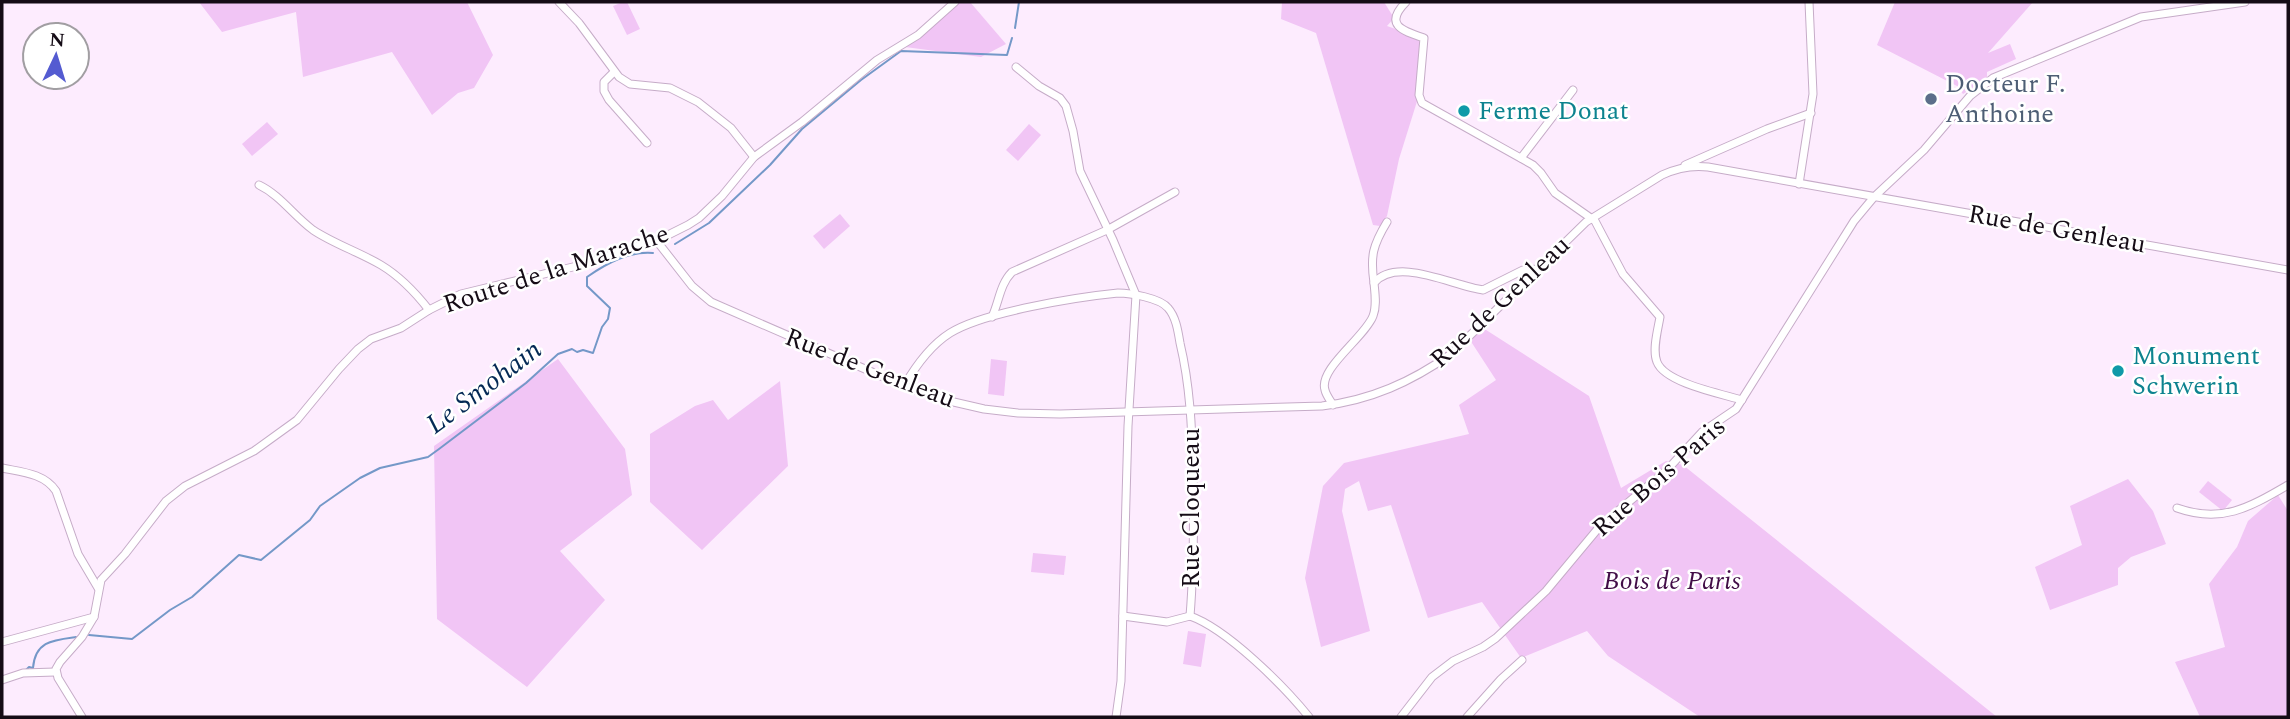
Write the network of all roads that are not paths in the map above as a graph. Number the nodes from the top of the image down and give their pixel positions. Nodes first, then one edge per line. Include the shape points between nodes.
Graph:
1 (559, 2) edge
2 (955, 2) edge
3 (1406, 2) edge
4 (1809, 2) edge
5 (2245, 2) edge
6 (1016, 67) dead end
7 (614, 72) junction
8 (1573, 90) dead end
9 (1811, 113) junction
10 (647, 144) dead end
11 (754, 157) junction
12 (1521, 158) junction
13 (1682, 167) junction
14 (1800, 184) junction
15 (259, 185) dead end
16 (1885, 188) junction
17 (1175, 192) dead end
18 (1874, 197) junction
19 (1894, 200) junction
20 (1592, 218) junction
21 (1387, 222) dead end
22 (1107, 230) junction
23 (656, 240) junction
24 (1539, 269) junction
25 (2288, 270) edge
26 (1374, 283) junction
27 (1136, 295) junction
28 (429, 310) junction
29 (992, 317) junction
30 (904, 386) junction
31 (1742, 400) junction
32 (1333, 405) junction
33 (1190, 411) junction
34 (1128, 412) junction
35 (2, 468) edge
36 (2288, 485) edge
37 (2177, 508) dead end
38 (98, 588) junction
39 (1190, 615) junction
40 (1124, 616) junction
41 (94, 617) junction
42 (2, 642) edge
43 (1522, 660) dead end
44 (55, 672) junction
45 (2, 680) edge
46 (82, 717) edge
47 (1116, 717) edge
48 (1308, 717) edge
49 (1401, 717) edge
50 (1467, 717) edge

1 - 7 street
2 - 11 street, Route de la Marache via 918,35 877,60
3 - 12 street via 1396,14 1398,26 1425,40 1420,100
4 - 9 street
5 - 16 street, Rue Bois Paris via 2141,17 1993,78 1970,96
6 - 22 street via 1066,106 1080,171
7 - 10 street via 604,82 605,94
7 - 11 street via 630,84 670,88 698,102 731,128
8 - 12 street
9 - 13 street
9 - 14 street
11 - 23 street, Route de la Marache via 699,218
12 - 20 street via 1541,173 1555,193
13 - 14 street, Rue de Genleau via 1708,167
13 - 20 street, Rue de Genleau
14 - 18 street, Rue de Genleau
15 - 28 street via 314,230 395,275
16 - 18 street, Rue Bois Paris
16 - 19 street via 1886,196
17 - 22 street
18 - 19 street, Rue de Genleau
18 - 31 street, Rue Bois Paris via 1836,248
19 - 25 street, Rue de Genleau
20 - 24 street, Rue de Genleau
20 - 31 street via 1623,274 1660,317 1659,366 1681,383
21 - 26 street via 1372,254
22 - 27 street
22 - 29 street via 1010,274
23 - 28 street, Route de la Marache via 577,266 461,294
23 - 30 street, Rue de Genleau via 710,302
24 - 26 street via 1523,271 1483,290 1401,271 1386,273
24 - 32 street, Rue de Genleau via 1451,354 1427,371 1377,395
26 - 32 street via 1371,321 1324,381
27 - 29 street via 1112,293
27 - 33 street, Rue Cloqueau via 1158,300 1171,312
27 - 34 street
28 - 38 street, Route de la Marache via 401,328 371,338 304,413 273,438 166,501
29 - 30 street via 943,338
30 - 34 street, Rue de Genleau via 963,405 1005,412
31 - 49 street, Rue Bois Paris via 1730,416 1702,432 1666,471 1601,526 1546,591 1496,638 1432,677
32 - 33 street, Rue de Genleau
33 - 34 street, Rue de Genleau
33 - 39 street, Rue Cloqueau via 1194,552
34 - 40 street
35 - 38 street via 32,474 51,484
36 - 37 street via 2229,514
38 - 41 street, Route de la Marache
39 - 40 street via 1167,621
39 - 48 street, Rue Cloqueau via 1234,643
40 - 47 street
41 - 42 street
41 - 44 street
43 - 50 street
44 - 45 street via 23,673
44 - 46 street

